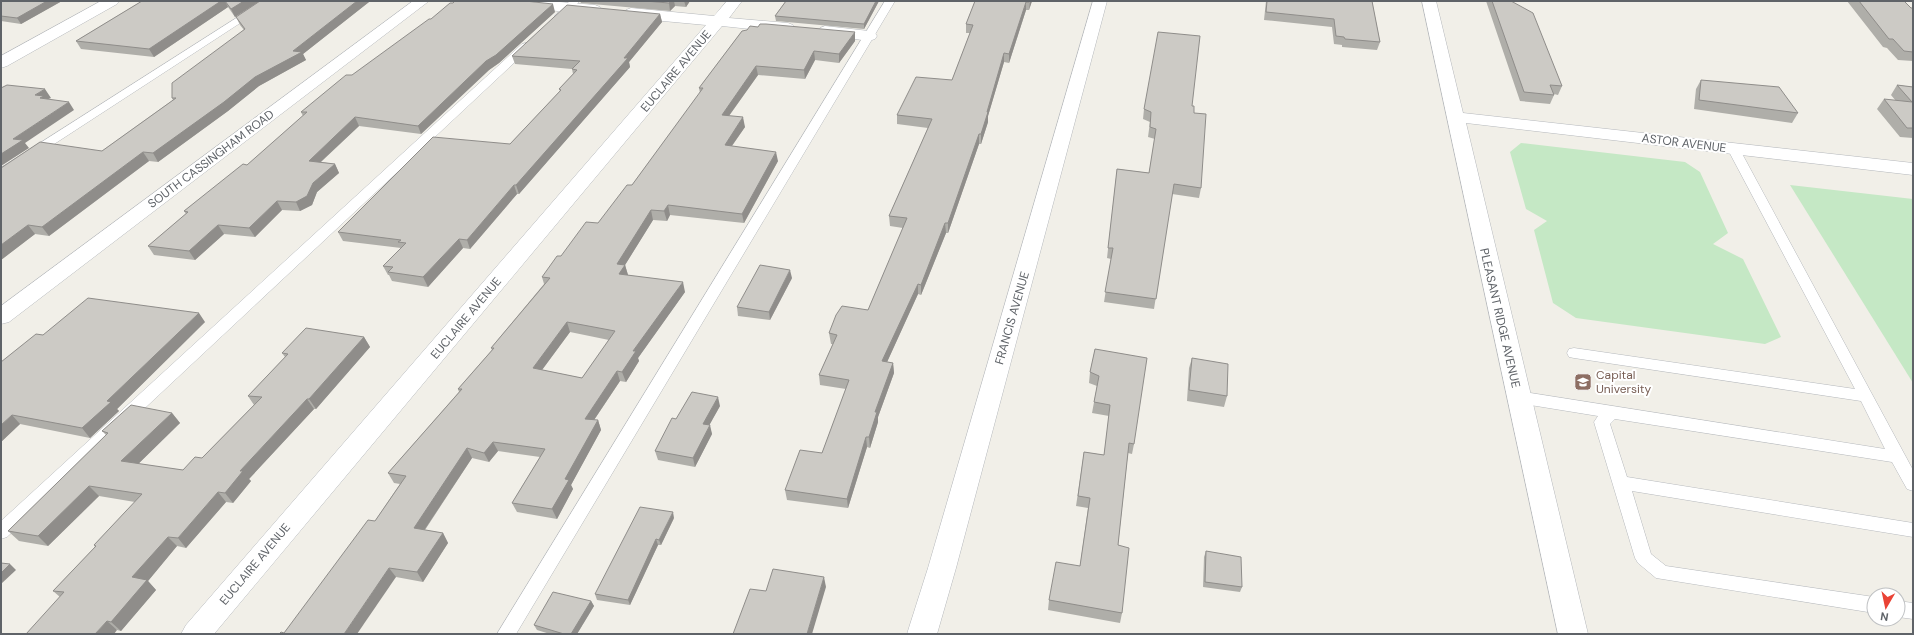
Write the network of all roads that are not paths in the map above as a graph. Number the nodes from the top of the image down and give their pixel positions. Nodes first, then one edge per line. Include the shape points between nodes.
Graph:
1 (112, 1) edge
2 (269, 1) edge
3 (422, 1) edge
4 (502, 1) edge
5 (735, 1) edge
6 (890, 1) edge
7 (1100, 1) edge
8 (1429, 1) edge
9 (572, 4) edge
10 (718, 21) junction
11 (551, 23) edge
12 (869, 36) junction
13 (534, 39) edge
14 (1, 63) edge
15 (1455, 117) junction
16 (1733, 148) junction
17 (1913, 169) edge
18 (1, 173) edge
19 (1, 317) edge
20 (1574, 353) dead end
21 (1866, 396) junction
22 (1518, 397) junction
23 (1612, 413) junction
24 (1897, 457) junction
25 (1620, 483) junction
26 (1913, 484) edge
27 (1913, 530) edge
28 (1, 532) edge
29 (1866, 604) edge
30 (196, 634) edge
31 (506, 634) edge
32 (922, 634) edge
33 (1572, 634) edge

1 - 14 street
2 - 18 lane
3 - 19 street, SOUTH CASSINGHAM ROAD
4 - 9 street
5 - 10 street, EUCLAIRE AVENUE
6 - 12 lane
7 - 32 street, FRANCIS AVENUE
8 - 15 street, PLEASANT RIDGE AVENUE
9 - 10 street via 612,11
9 - 11 lane
10 - 12 street
10 - 30 street, EUCLAIRE AVENUE
12 - 31 lane
13 - 28 lane
15 - 16 street, ASTOR AVENUE
15 - 22 street, PLEASANT RIDGE AVENUE
16 - 17 street, ASTOR AVENUE
16 - 21 lane
20 - 21 lane
21 - 24 lane
22 - 23 lane
22 - 33 street, PLEASANT RIDGE AVENUE
23 - 24 lane
23 - 25 lane via 1602,422
24 - 26 lane
25 - 27 lane
25 - 29 lane via 1644,558 1662,572

